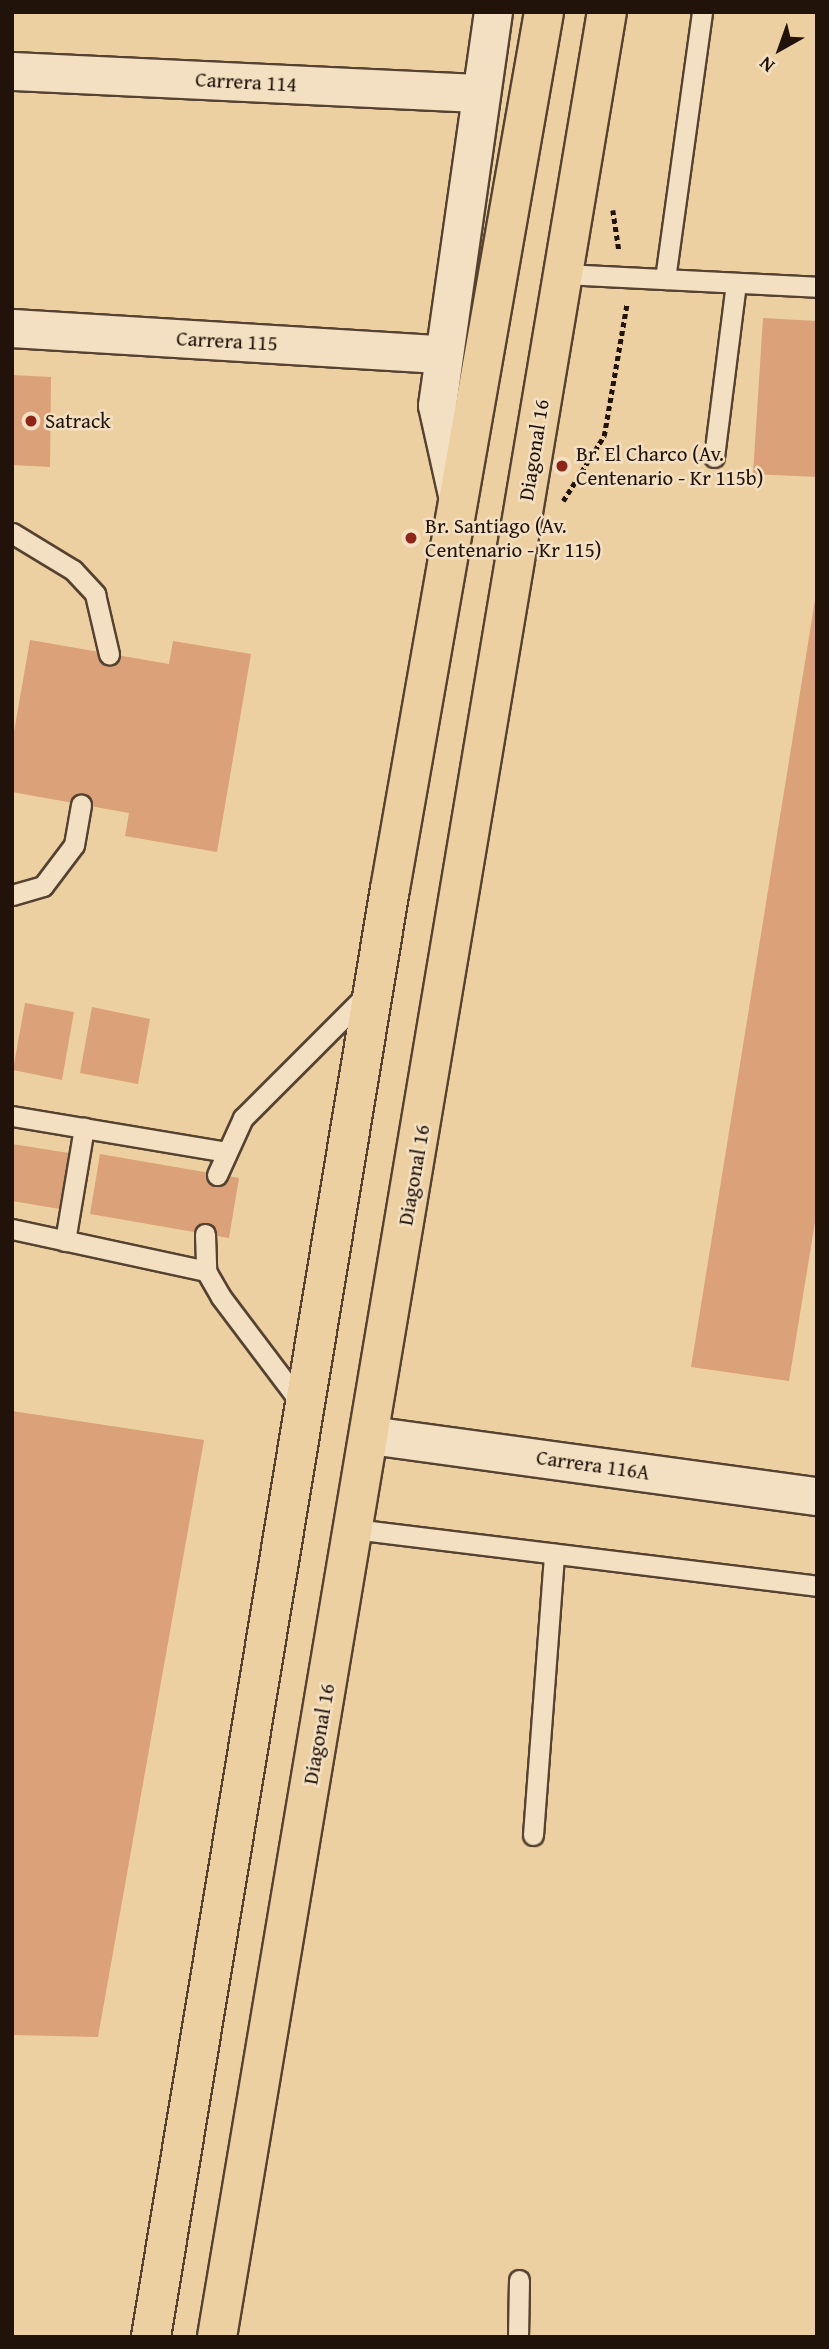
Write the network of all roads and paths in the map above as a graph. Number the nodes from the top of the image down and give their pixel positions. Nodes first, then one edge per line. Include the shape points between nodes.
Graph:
1 (493, 12) edge
2 (544, 12) edge
3 (607, 12) edge
4 (702, 12) edge
5 (12, 71) edge
6 (479, 93) junction
7 (563, 274) junction
8 (665, 279) junction
9 (736, 283) junction
10 (817, 287) edge
11 (12, 328) edge
12 (441, 354) junction
13 (714, 457) dead end
14 (458, 499) junction
15 (12, 533) edge
16 (109, 654) dead end
17 (81, 804) dead end
18 (12, 895) edge
19 (376, 985) junction
20 (12, 1116) edge
21 (84, 1128) junction
22 (226, 1152) junction
23 (217, 1175) dead end
24 (12, 1229) edge
25 (205, 1234) dead end
26 (65, 1241) junction
27 (206, 1271) junction
28 (307, 1410) junction
29 (370, 1435) junction
30 (816, 1489) edge
31 (354, 1529) junction
32 (554, 1553) junction
33 (817, 1586) edge
34 (533, 1835) dead end
35 (519, 2280) dead end
36 (151, 2337) edge
37 (217, 2337) edge
38 (518, 2337) edge

1 - 6 street
2 - 14 main road
3 - 7 main road, Diagonal 16
4 - 8 lane
5 - 6 street, Carrera 114
6 - 12 street
7 - 8 lane
7 - 29 main road, Diagonal 16
8 - 9 lane
9 - 10 lane
9 - 13 lane
11 - 12 street, Carrera 115
12 - 14 street via 438,405
14 - 19 main road
15 - 16 lane via 73,570 95,594
17 - 18 lane via 74,845 43,886
19 - 22 lane via 276,1079 243,1118
19 - 28 main road
20 - 21 lane
21 - 22 lane
21 - 26 lane
22 - 23 lane
24 - 26 lane
25 - 27 lane
26 - 27 lane
27 - 28 lane via 251,1343
28 - 36 main road
29 - 30 street, Carrera 116A
29 - 31 main road, Diagonal 16
31 - 32 lane
31 - 37 main road, Diagonal 16
32 - 33 lane
32 - 34 lane
35 - 38 lane

